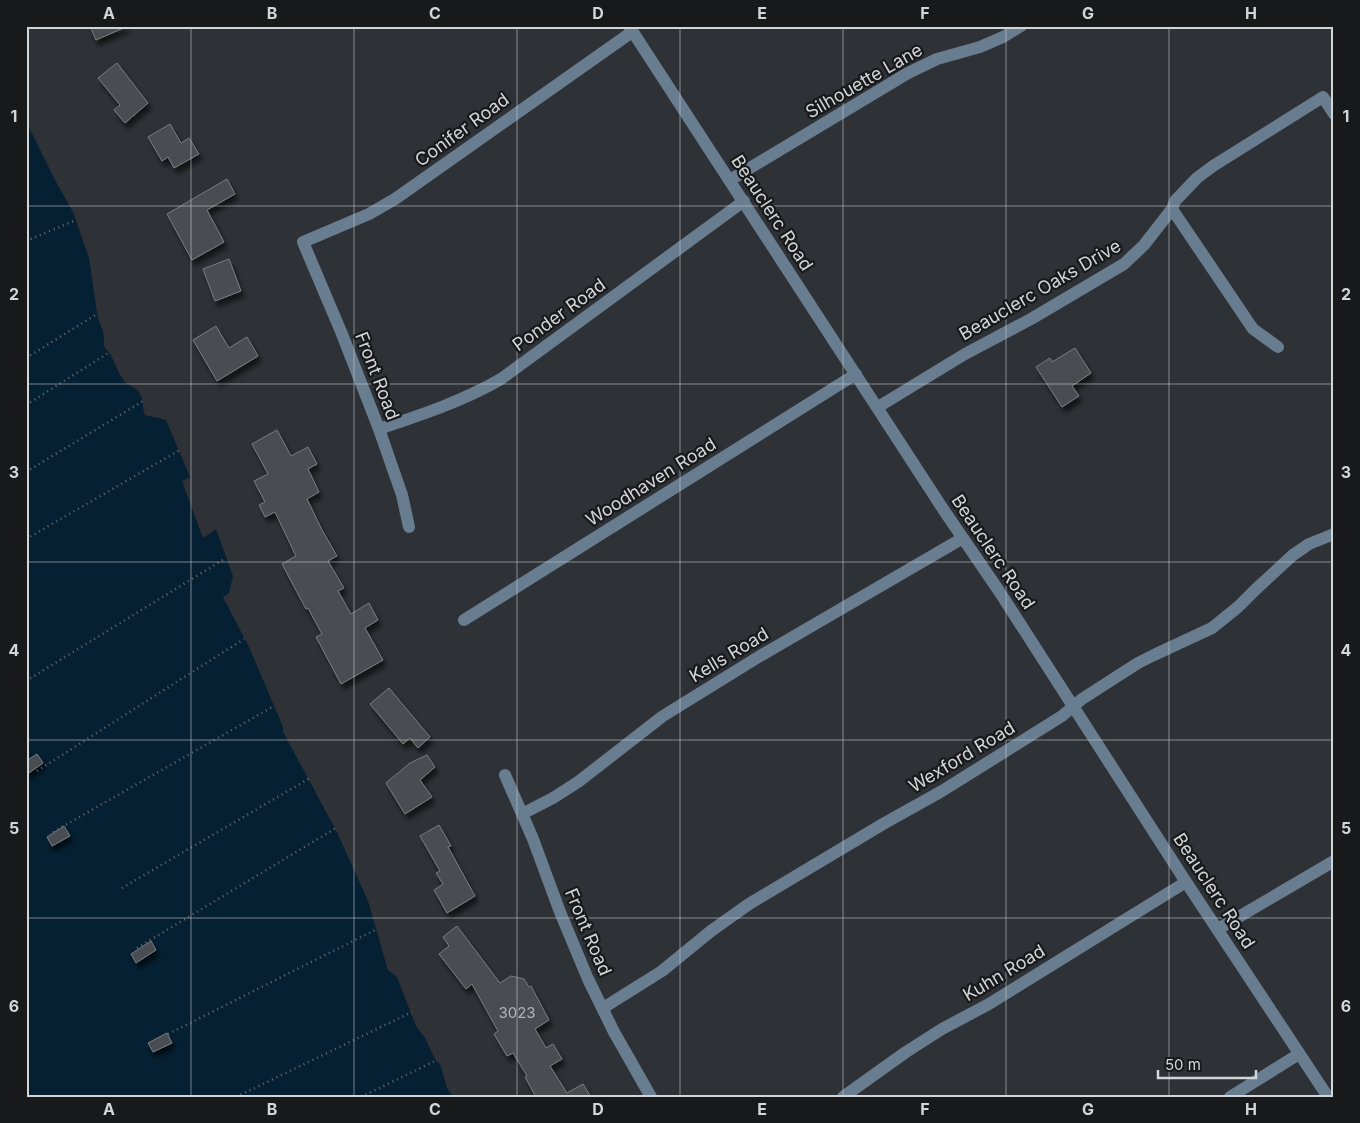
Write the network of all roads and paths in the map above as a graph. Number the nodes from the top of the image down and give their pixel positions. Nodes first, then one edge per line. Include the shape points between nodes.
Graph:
1 (1021, 26) edge
2 (630, 29) edge
3 (1334, 114) edge
4 (730, 180) junction
5 (744, 202) junction
6 (1172, 208) junction
7 (76, 220) dead end
8 (26, 241) edge
9 (303, 242) joint
10 (97, 314) dead end
11 (1278, 347) dead end
12 (110, 352) dead end
13 (26, 358) edge
14 (856, 374) junction
15 (143, 401) dead end
16 (26, 405) edge
17 (878, 407) junction
18 (379, 429) junction
19 (180, 450) dead end
20 (26, 472) edge
21 (408, 527) dead end
22 (1334, 534) edge
23 (963, 538) junction
24 (26, 539) edge
25 (226, 558) dead end
26 (464, 620) dead end
27 (244, 639) dead end
28 (26, 681) edge
29 (274, 706) dead end
30 (1073, 706) junction
31 (37, 771) dead end
32 (505, 775) dead end
33 (310, 778) dead end
34 (522, 814) junction
35 (336, 828) dead end
36 (53, 832) dead end
37 (1334, 861) edge
38 (1186, 882) junction
39 (122, 888) dead end
40 (377, 929) dead end
41 (1218, 929) junction
42 (137, 948) dead end
43 (603, 1008) junction
44 (412, 1012) dead end
45 (168, 1034) dead end
46 (1300, 1054) junction
47 (437, 1060) dead end
48 (236, 1097) edge
49 (361, 1097) edge
50 (651, 1097) edge
51 (843, 1097) edge
52 (1230, 1097) edge
53 (1328, 1097) edge

1 - 4 street, Silhouette Lane via 980,47 937,59 908,73
2 - 4 street, Beauclerc Road
2 - 9 street, Conifer Road via 395,199 369,214
3 - 6 street, Beauclerc Oaks Drive via 1323,97 1213,166 1184,191
4 - 5 street, Beauclerc Road
5 - 14 street, Beauclerc Road
5 - 18 street, Ponder Road via 501,379 464,398
6 - 11 street via 1253,329
6 - 17 street, Beauclerc Oaks Drive via 1144,245 1124,264
7 - 8 path
9 - 18 street, Front Road
10 - 13 path
12 - 16 path
14 - 17 street, Beauclerc Road
14 - 26 street, Woodhaven Road
15 - 20 path
17 - 23 street, Beauclerc Road
18 - 21 street, Front Road via 402,495
19 - 24 path
22 - 30 street, Wexford Road via 1293,555 1212,628 1138,663
23 - 30 street, Beauclerc Road
23 - 34 street, Kells Road via 663,716 578,782
25 - 28 path
27 - 31 path
29 - 36 path
30 - 38 street, Beauclerc Road
30 - 43 street, Wexford Road via 942,791 749,904 662,971
32 - 34 street, Front Road
33 - 39 path
34 - 43 street, Front Road via 588,980
35 - 42 path
37 - 41 street
38 - 41 street, Beauclerc Road
38 - 51 street, Kuhn Road via 989,1004 934,1034
40 - 45 path
41 - 46 street, Beauclerc Road
43 - 50 street, Front Road
44 - 48 path
46 - 52 street
46 - 53 street, Beauclerc Road
47 - 49 path

